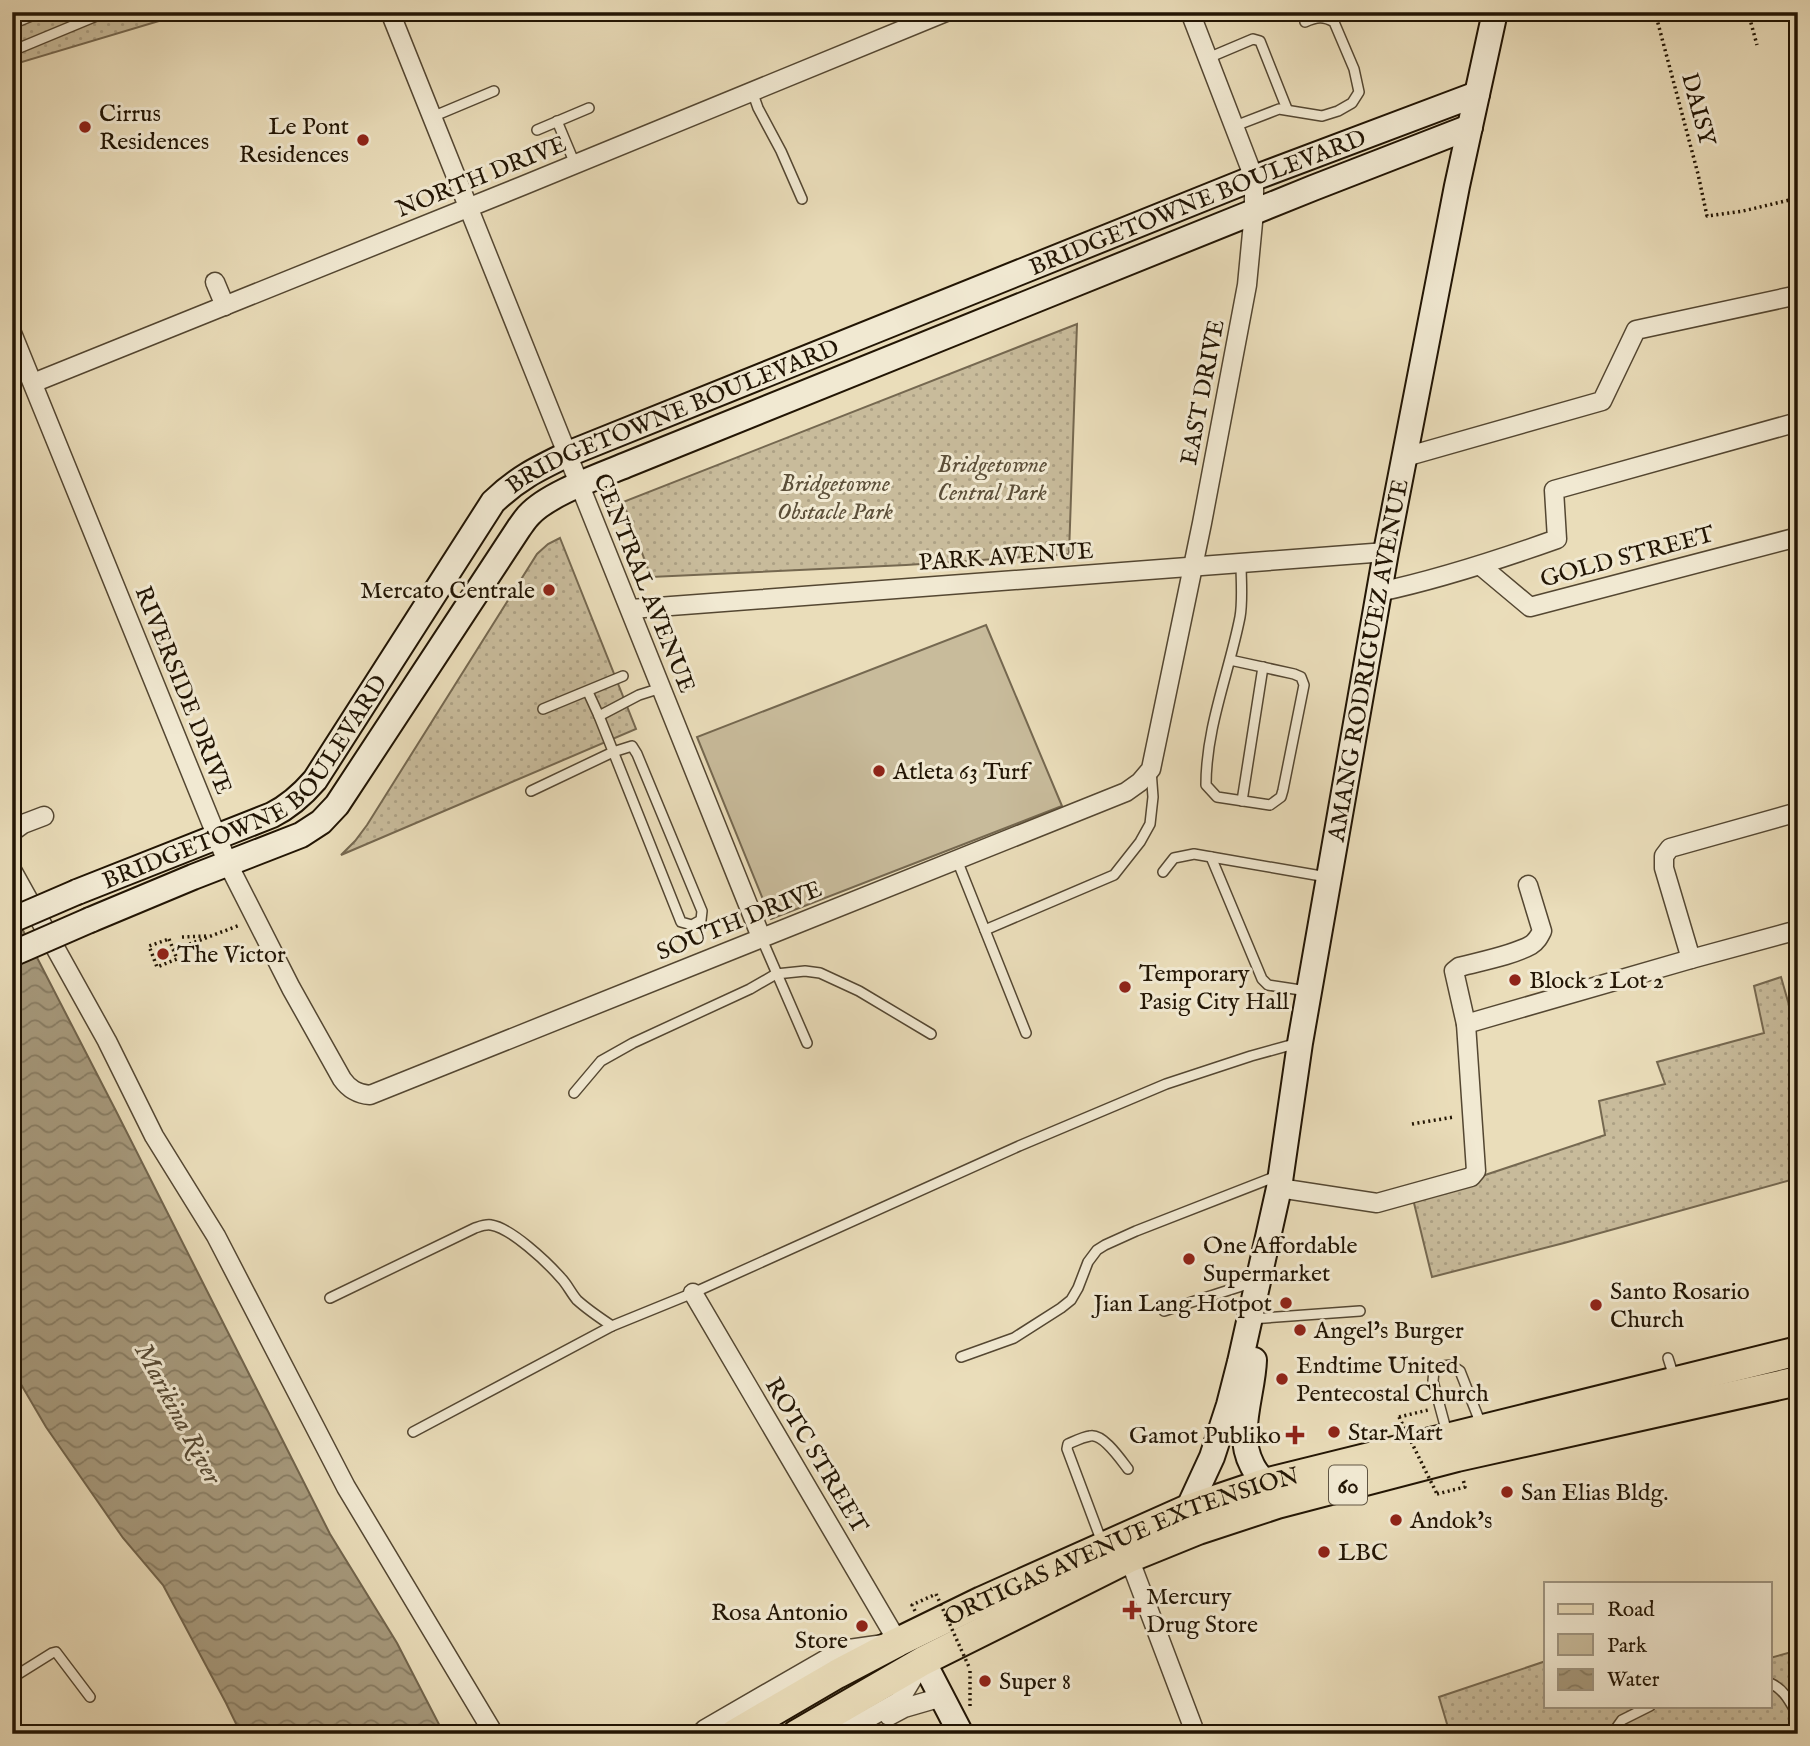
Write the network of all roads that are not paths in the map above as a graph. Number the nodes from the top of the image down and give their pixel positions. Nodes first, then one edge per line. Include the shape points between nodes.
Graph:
1 (41, 12) edge
2 (106, 12) edge
3 (390, 12) edge
4 (946, 12) edge
5 (1190, 12) edge
6 (1495, 12) edge
7 (1305, 22) dead end
8 (12, 24) edge
9 (12, 51) edge
10 (1208, 58) junction
11 (494, 91) dead end
12 (752, 92) junction
13 (1477, 94) junction
14 (589, 108) dead end
15 (1287, 110) junction
16 (432, 117) junction
17 (557, 121) junction
18 (1235, 126) junction
19 (1470, 127) junction
20 (537, 130) dead end
21 (575, 164) junction
22 (1254, 178) junction
23 (802, 199) dead end
24 (468, 208) junction
25 (1254, 212) junction
26 (215, 282) dead end
27 (1798, 295) edge
28 (225, 306) junction
29 (12, 332) edge
30 (33, 383) junction
31 (1798, 422) edge
32 (568, 454) junction
33 (1405, 457) junction
34 (580, 484) junction
35 (1798, 537) edge
36 (1386, 552) junction
37 (1241, 563) junction
38 (1481, 566) junction
39 (1193, 567) junction
40 (1379, 592) junction
41 (631, 610) junction
42 (1230, 660) junction
43 (1263, 667) junction
44 (623, 676) dead end
45 (661, 688) junction
46 (588, 692) junction
47 (543, 709) dead end
48 (599, 716) junction
49 (613, 752) junction
50 (1145, 776) junction
51 (531, 791) dead end
52 (1242, 801) junction
53 (1798, 812) edge
54 (44, 816) dead end
55 (12, 832) edge
56 (217, 837) junction
57 (1211, 857) junction
58 (957, 860) junction
59 (228, 864) junction
60 (12, 870) edge
61 (1163, 872) dead end
62 (1329, 877) junction
63 (1528, 885) dead end
64 (12, 920) edge
65 (985, 930) junction
66 (1798, 930) edge
67 (761, 937) junction
68 (12, 954) edge
69 (1691, 959) junction
70 (776, 974) junction
71 (1309, 991) junction
72 (1466, 1024) junction
73 (1026, 1032) dead end
74 (931, 1034) dead end
75 (807, 1043) dead end
76 (1300, 1043) junction
77 (354, 1091) joint
78 (574, 1093) dead end
79 (1280, 1181) junction
80 (1259, 1280) junction
81 (693, 1293) junction
82 (330, 1298) dead end
83 (1164, 1311) dead end
84 (1360, 1311) dead end
85 (1252, 1316) junction
86 (612, 1326) junction
87 (1798, 1351) edge
88 (961, 1357) dead end
89 (1798, 1381) edge
90 (1482, 1429) junction
91 (414, 1432) dead end
92 (1448, 1437) junction
93 (1128, 1469) dead end
94 (1265, 1483) junction
95 (1188, 1508) junction
96 (1116, 1552) junction
97 (898, 1642) junction
98 (923, 1661) junction
99 (12, 1678) edge
100 (1772, 1685) edge
101 (90, 1697) dead end
102 (942, 1697) junction
103 (1646, 1708) edge
104 (1798, 1716) edge
105 (1193, 1727) dead end
106 (495, 1734) edge
107 (700, 1734) edge
108 (734, 1734) edge
109 (797, 1734) edge
110 (840, 1734) edge
111 (858, 1734) edge
112 (961, 1734) edge
113 (1612, 1734) edge

1 - 8 lane
2 - 9 lane
3 - 16 street, CENTRAL AVENUE
4 - 12 street, NORTH DRIVE
5 - 10 street, EAST DRIVE
6 - 13 street, AMANG RODRIGUEZ AVENUE
7 - 15 lane via 1325,17 1334,22 1359,92 1352,103 1322,116
10 - 15 lane via 1253,39 1260,41
10 - 18 street, EAST DRIVE
11 - 16 lane
12 - 21 street, NORTH DRIVE
12 - 23 lane
13 - 19 street, AMANG RODRIGUEZ AVENUE
13 - 22 street, BRIDGETOWNE BOULEVARD
14 - 17 lane
15 - 18 lane
16 - 24 street, CENTRAL AVENUE
17 - 20 lane
17 - 21 lane
18 - 22 street, EAST DRIVE
19 - 25 street, BRIDGETOWNE BOULEVARD
19 - 33 street, AMANG RODRIGUEZ AVENUE
21 - 24 street, NORTH DRIVE
22 - 25 street, EAST DRIVE
22 - 32 street, BRIDGETOWNE BOULEVARD
24 - 28 street, NORTH DRIVE
24 - 32 street, CENTRAL AVENUE
25 - 34 street, BRIDGETOWNE BOULEVARD
25 - 39 street, EAST DRIVE via 1247,285
26 - 28 street
27 - 33 street via 1636,330 1602,401
28 - 30 street, NORTH DRIVE
29 - 30 street, RIVERSIDE DRIVE
30 - 56 street, RIVERSIDE DRIVE
31 - 38 street via 1554,490 1557,539
32 - 34 street, CENTRAL AVENUE
32 - 56 street, BRIDGETOWNE BOULEVARD via 528,473 493,502 302,796 272,816
33 - 36 street, AMANG RODRIGUEZ AVENUE
34 - 41 street, CENTRAL AVENUE
34 - 59 street, BRIDGETOWNE BOULEVARD via 544,502 524,521 337,806 302,835
35 - 38 street, GOLD STREET via 1530,607
36 - 37 street, PARK AVENUE
36 - 40 street, AMANG RODRIGUEZ AVENUE
37 - 39 street, PARK AVENUE
37 - 42 lane via 1241,614
38 - 40 street
39 - 41 street, PARK AVENUE
39 - 50 street, EAST DRIVE
40 - 62 street, AMANG RODRIGUEZ AVENUE
41 - 45 street, CENTRAL AVENUE
42 - 43 lane
42 - 52 lane via 1206,760 1206,785 1217,797
43 - 52 lane
43 - 52 lane via 1301,677 1304,685 1280,797 1270,805
44 - 46 lane
45 - 48 lane
45 - 67 street, CENTRAL AVENUE
46 - 47 lane
46 - 48 lane
48 - 49 lane
49 - 49 lane via 681,922 692,925 701,920 702,911 638,754 632,746
49 - 51 lane
50 - 58 street, SOUTH DRIVE via 1126,792
50 - 65 lane via 1153,797 1150,824 1114,875
53 - 69 street via 1670,848 1664,856
54 - 55 street
56 - 59 street, RIVERSIDE DRIVE
56 - 64 street, BRIDGETOWNE BOULEVARD, bridge
57 - 61 lane via 1174,858
57 - 62 lane
57 - 71 lane via 1262,979 1268,985
58 - 65 lane
58 - 67 street, SOUTH DRIVE
59 - 68 street, BRIDGETOWNE BOULEVARD, bridge
59 - 77 street, RIVERSIDE DRIVE via 291,988 342,1079
60 - 106 street via 154,1136 216,1236 346,1487
62 - 71 street, AMANG RODRIGUEZ AVENUE
63 - 72 street via 1542,931 1538,939 1454,971
65 - 73 lane
66 - 69 street
67 - 70 lane
67 - 77 street, SOUTH DRIVE via 370,1095
69 - 72 street
70 - 74 lane via 820,973
70 - 75 lane
70 - 78 lane via 601,1061
71 - 76 street, AMANG RODRIGUEZ AVENUE
72 - 79 street via 1476,1171 1471,1177 1377,1203
76 - 79 street, AMANG RODRIGUEZ AVENUE
76 - 81 lane via 1166,1084
79 - 80 street, AMANG RODRIGUEZ AVENUE
79 - 88 lane via 1105,1245 1088,1262 1078,1289 1061,1308 1014,1338
80 - 83 lane
80 - 85 street, AMANG RODRIGUEZ AVENUE
81 - 86 lane
81 - 97 street, ROTC STREET
82 - 86 lane via 475,1228 492,1225 519,1239 592,1313
84 - 85 lane
85 - 94 street, AMANG RODRIGUEZ AVENUE via 1254,1364 1245,1444
85 - 95 street, AMANG RODRIGUEZ AVENUE via 1212,1457
86 - 91 lane
87 - 90 main road, ORTIGAS AVENUE EXTENSION / 60 via 1672,1370
89 - 96 main road, ORTIGAS AVENUE EXTENSION / 60 via 1457,1457
90 - 92 main road, ORTIGAS AVENUE EXTENSION / 60
90 - 92 lane via 1460,1371 1442,1366 1434,1370 1433,1381
92 - 94 main road, ORTIGAS AVENUE EXTENSION / 60
93 - 96 lane via 1096,1436 1068,1444
94 - 95 main road, ORTIGAS AVENUE EXTENSION / 60
95 - 96 main road, ORTIGAS AVENUE EXTENSION / 60
96 - 97 main road, ORTIGAS AVENUE EXTENSION / 60 via 982,1601
96 - 98 main road, ORTIGAS AVENUE EXTENSION / 60
96 - 105 street
97 - 107 street via 842,1650
97 - 108 main road, 60
98 - 102 street
98 - 109 main road, 60
98 - 110 street via 900,1701
99 - 101 lane via 56,1652
100 - 104 lane via 1787,1697
102 - 111 street via 904,1708
102 - 112 street
103 - 113 lane via 1622,1720

